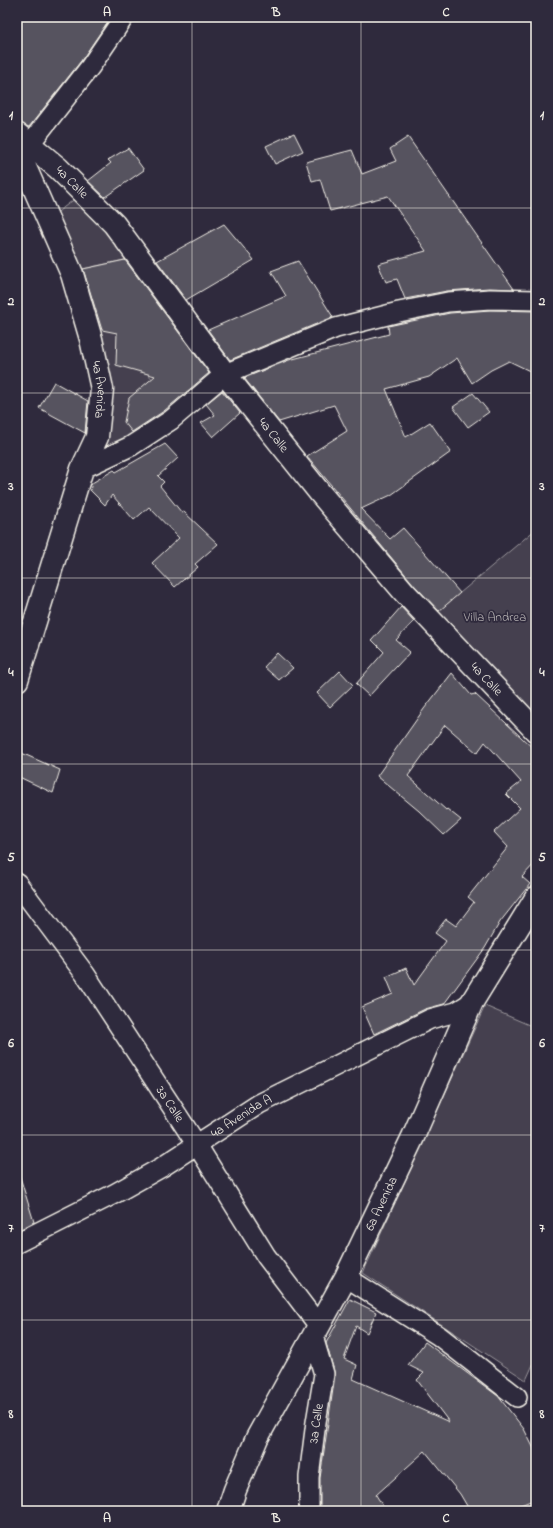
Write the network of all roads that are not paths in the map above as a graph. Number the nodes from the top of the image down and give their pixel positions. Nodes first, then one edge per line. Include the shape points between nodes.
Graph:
1 (124, 17) edge
2 (21, 142) edge
3 (536, 300) edge
4 (225, 374) junction
5 (82, 469) junction
6 (17, 680) edge
7 (536, 731) edge
8 (17, 884) edge
9 (533, 908) edge
10 (472, 1002) junction
11 (197, 1145) junction
12 (17, 1243) edge
13 (346, 1277) junction
14 (316, 1332) junction
15 (517, 1397) dead end
16 (228, 1511) edge
17 (309, 1511) edge

1 - 2 street via 90,67 36,136
2 - 4 main road, 4a Calle via 58,168 114,224
2 - 5 main road, 4a Avenida via 72,274 102,389 97,437
3 - 4 street via 448,302 399,312 336,328
4 - 5 street via 171,420 131,446
4 - 7 main road, 4a Calle via 320,493 405,593
5 - 6 main road, 4a Avenida
8 - 11 street, 3a Calle via 85,974
9 - 10 main road, 6a Avenida
10 - 11 street, 4a Avenida A via 456,1012 430,1019 259,1104
10 - 13 main road, 6a Avenida via 413,1137
11 - 12 street, 4a Avenida A via 114,1194
11 - 14 street, 3a Calle
13 - 14 main road, 6a Avenida
13 - 15 street via 439,1336
14 - 16 main road, 6a Avenida via 257,1438 234,1490
14 - 17 street, 3a Calle via 324,1374 309,1477

